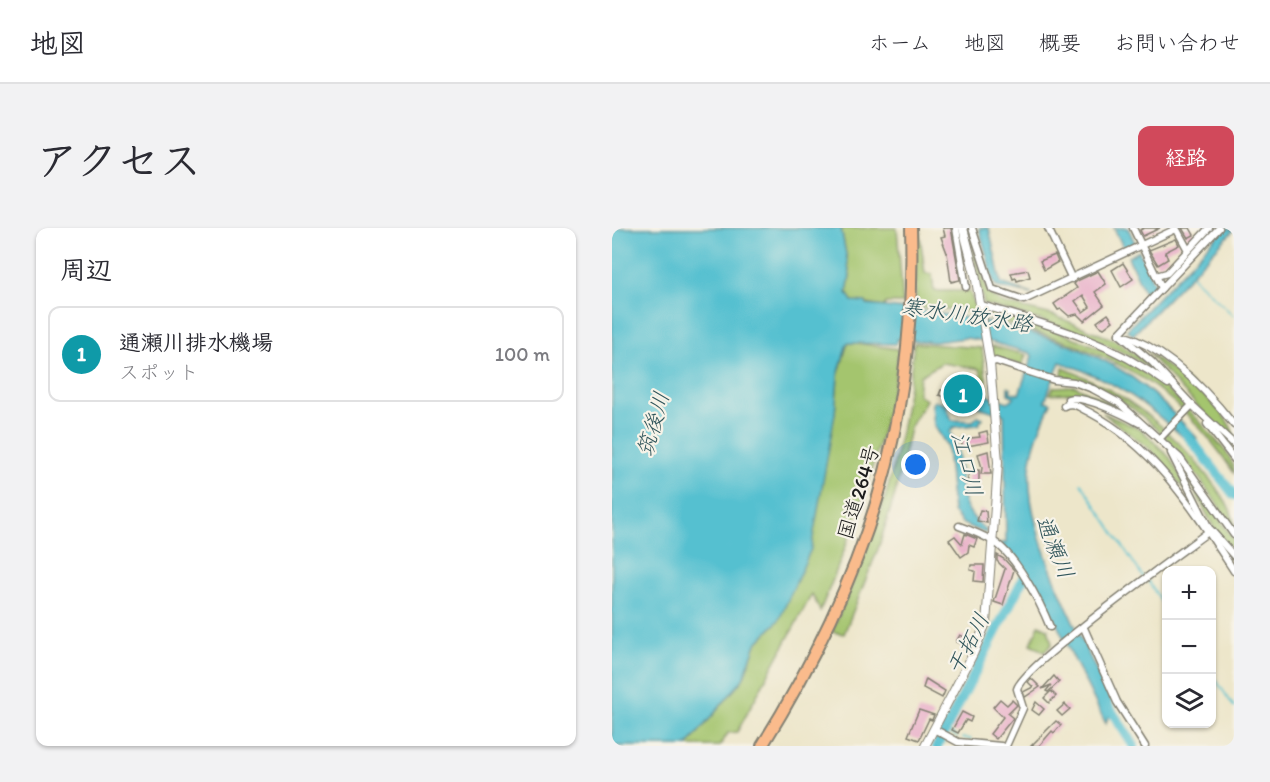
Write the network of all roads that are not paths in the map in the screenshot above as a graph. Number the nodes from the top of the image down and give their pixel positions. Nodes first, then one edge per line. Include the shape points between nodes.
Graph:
1 (911, 228) edge
2 (956, 228) edge
3 (963, 228) edge
4 (972, 228) edge
5 (1048, 228) edge
6 (1133, 228) edge
7 (1176, 228) edge
8 (1219, 228) edge
9 (1206, 229) edge
10 (1141, 245) junction
11 (1188, 250) junction
12 (1156, 276) junction
13 (1072, 279) junction
14 (966, 287) dead end
15 (1162, 288) junction
16 (982, 307) junction
17 (1119, 334) junction
18 (990, 360) junction
19 (1181, 394) junction
20 (1191, 406) junction
21 (1202, 416) junction
22 (1234, 425) edge
23 (1149, 429) junction
24 (1160, 438) junction
25 (1234, 444) edge
26 (1170, 449) junction
27 (1234, 459) edge
28 (959, 526) dead end
29 (1209, 530) junction
30 (1234, 535) edge
31 (993, 538) junction
32 (1234, 556) edge
33 (1234, 571) edge
34 (1050, 627) dead end
35 (1083, 628) junction
36 (936, 731) junction
37 (971, 745) edge
38 (762, 746) edge
39 (925, 746) edge
40 (1001, 746) edge
41 (1006, 746) edge
42 (1145, 746) edge

1 - 38 highway, 国道264号 via 910,342 884,480 859,556 816,653
2 - 14 street
3 - 16 street
4 - 13 street via 989,285 996,292 1024,300
5 - 13 street
6 - 10 street
7 - 10 street
7 - 11 street
8 - 15 street
9 - 11 street
10 - 12 street
10 - 13 street
11 - 12 street via 1167,273
12 - 15 street
15 - 17 street
16 - 18 street
16 - 19 street via 1057,327 1109,347
17 - 19 street
17 - 22 street via 1178,367 1212,397
18 - 23 street via 1093,389 1119,403
18 - 31 street via 998,462
19 - 20 street
20 - 21 street
20 - 24 street
21 - 25 street
21 - 27 street
23 - 24 street
23 - 29 street via 1074,397 1066,405 1109,423 1143,449
24 - 26 street
26 - 29 street
26 - 30 street via 1209,496
28 - 31 street
29 - 32 street
29 - 33 street
29 - 35 street
31 - 34 street via 1025,577
31 - 36 street via 986,623
35 - 41 street via 1018,683 1017,695 1023,708
35 - 42 street via 1117,702
36 - 37 street
36 - 39 street
37 - 40 street via 984,742

